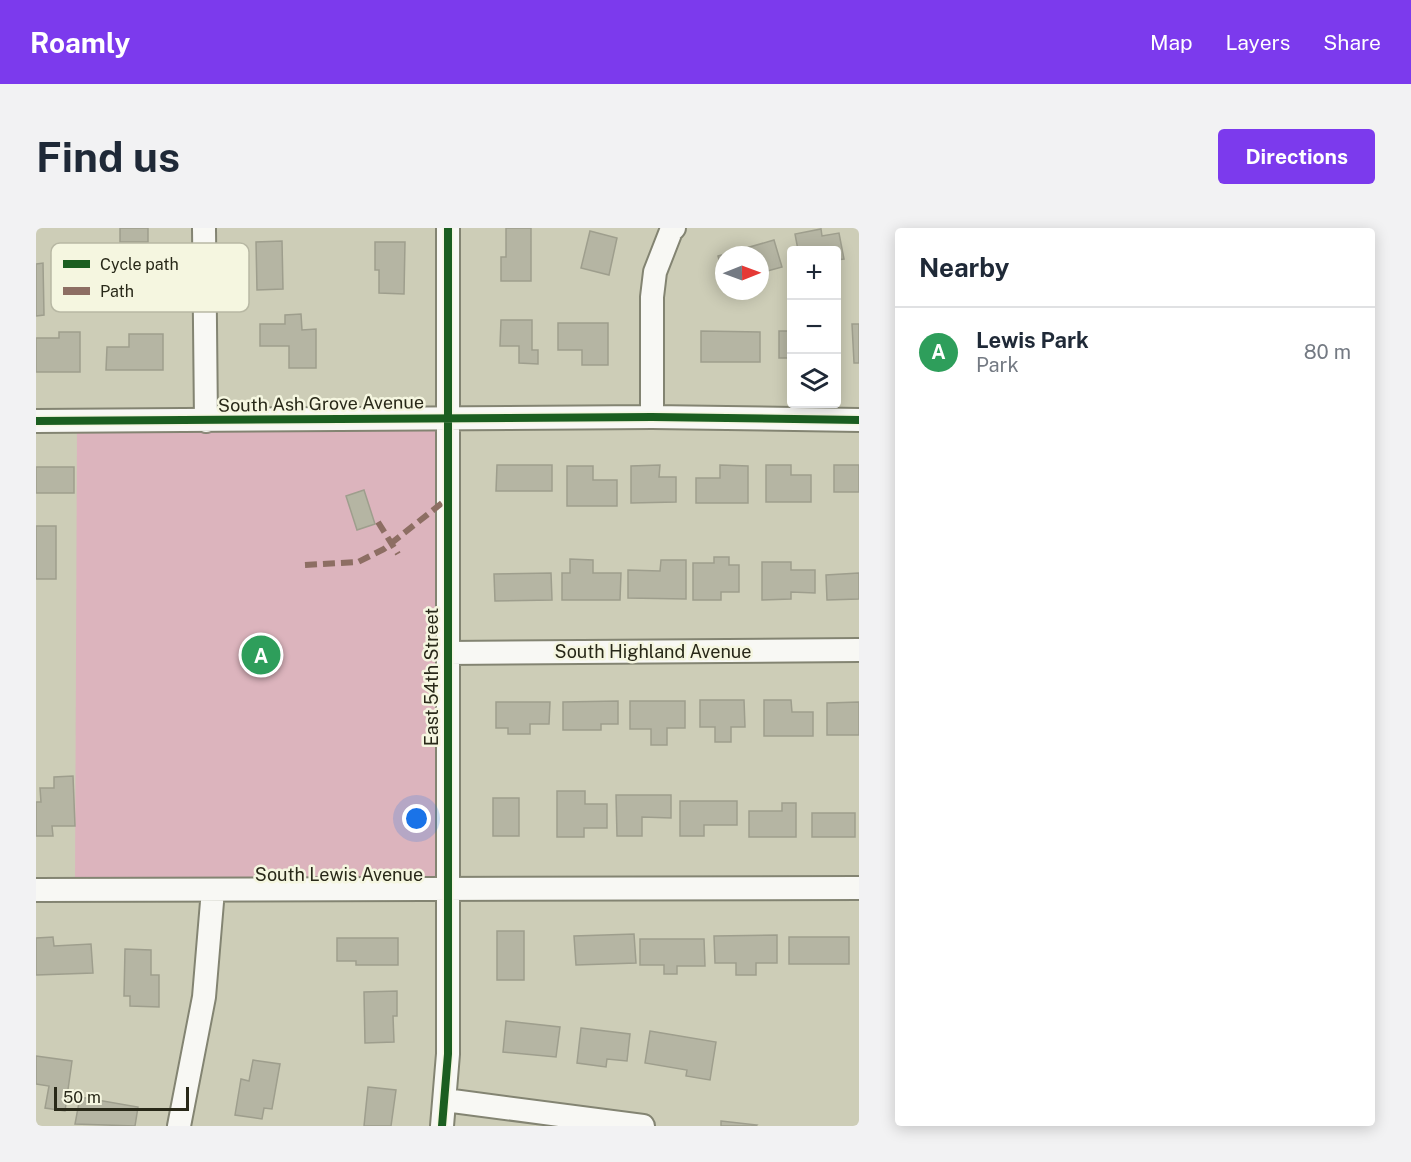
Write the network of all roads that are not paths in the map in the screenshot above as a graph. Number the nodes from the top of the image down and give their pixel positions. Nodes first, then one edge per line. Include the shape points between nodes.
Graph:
1 (204, 228) edge
2 (448, 228) edge
3 (674, 228) edge
4 (204, 243) edge
5 (205, 312) edge
6 (447, 417) junction
7 (652, 417) junction
8 (859, 420) edge
9 (36, 421) edge
10 (206, 421) junction
11 (859, 650) edge
12 (447, 653) junction
13 (859, 888) edge
14 (36, 890) edge
15 (213, 890) junction
16 (446, 890) junction
17 (445, 1100) junction
18 (178, 1126) edge
19 (442, 1126) edge
20 (643, 1126) edge

1 - 4 street
2 - 6 street, East 54th Street
3 - 7 street via 655,272 652,297
5 - 10 street
6 - 7 street, South Ash Grove Avenue
6 - 10 street, South Ash Grove Avenue
6 - 12 street, East 54th Street
7 - 8 street, South Ash Grove Avenue
9 - 10 street, South Ash Grove Avenue
11 - 12 street, South Highland Avenue
12 - 16 street, East 54th Street
13 - 16 street, South Lewis Avenue
14 - 15 street, South Lewis Avenue
15 - 16 street, South Lewis Avenue
15 - 18 street via 204,997
16 - 17 street, East 54th Street
17 - 19 street, East 54th Street
17 - 20 street

